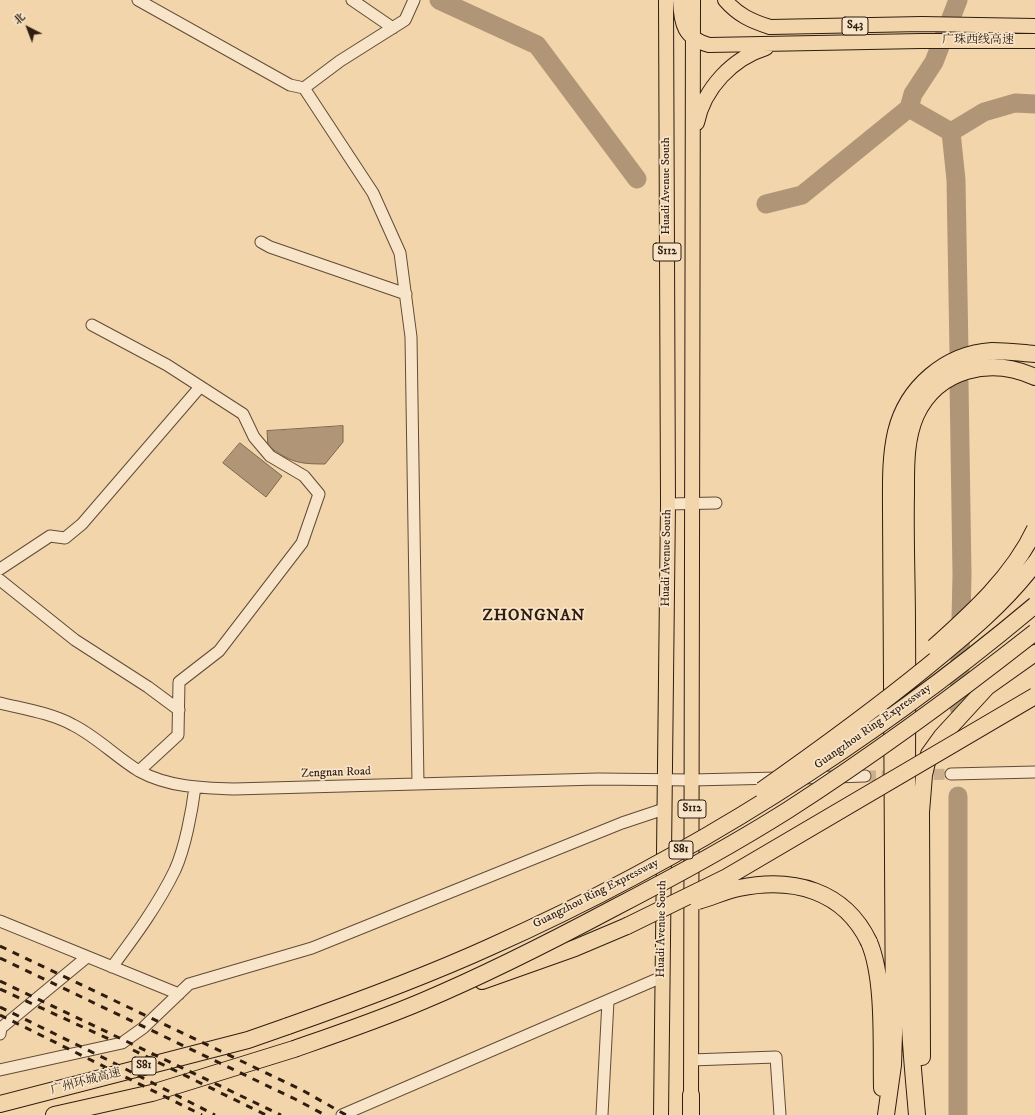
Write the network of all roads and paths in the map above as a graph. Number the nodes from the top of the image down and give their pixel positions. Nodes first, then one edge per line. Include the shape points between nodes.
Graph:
1 (138, 0) edge
2 (352, 0) edge
3 (414, 0) edge
4 (666, 0) edge
5 (680, 0) edge
6 (693, 0) edge
7 (725, 0) edge
8 (1035, 26) edge
9 (392, 28) junction
10 (694, 38) junction
11 (1035, 41) edge
12 (787, 44) junction
13 (304, 88) junction
14 (693, 140) junction
15 (261, 242) dead end
16 (406, 294) junction
17 (92, 325) dead end
18 (1035, 354) edge
19 (1035, 377) edge
20 (200, 387) junction
21 (693, 503) junction
22 (716, 503) dead end
23 (668, 504) junction
24 (1035, 529) edge
25 (1035, 563) edge
26 (0, 569) edge
27 (0, 580) edge
28 (1035, 605) edge
29 (1035, 632) edge
30 (1035, 653) edge
31 (1035, 696) edge
32 (0, 703) edge
33 (179, 710) junction
34 (829, 743) junction
35 (139, 771) junction
36 (1035, 772) edge
37 (951, 774) tunnel mouth
38 (865, 776) tunnel mouth
39 (665, 779) junction
40 (692, 780) junction
41 (418, 784) junction
42 (195, 787) junction
43 (664, 809) junction
44 (599, 893) junction
45 (0, 921) edge
46 (627, 926) junction
47 (87, 957) junction
48 (112, 966) junction
49 (662, 977) junction
50 (179, 994) junction
51 (608, 1001) junction
52 (395, 1012) junction
53 (288, 1026) joint
54 (0, 1034) edge
55 (294, 1050) joint
56 (691, 1060) junction
57 (0, 1070) edge
58 (691, 1095) joint
59 (0, 1104) edge
60 (54, 1115) edge
61 (342, 1115) edge
62 (602, 1115) edge
63 (661, 1115) edge
64 (691, 1115) edge
65 (780, 1115) edge
66 (883, 1115) edge
67 (886, 1115) edge
68 (917, 1115) edge
69 (922, 1115) edge

1 - 13 street via 290,85
2 - 9 street
3 - 9 street via 406,20
4 - 23 main road, Huadi Avenue South / S112
5 - 10 main road via 685,29
6 - 10 main road
7 - 8 main road, 广珠西线高速 / S43 via 734,11 750,21 770,27 922,24
9 - 13 street via 340,61
10 - 12 main road, S43 via 709,45
10 - 14 main road, S112
11 - 12 main road, 广珠西线高速 / S43
12 - 14 main road via 751,52 713,85 699,114
13 - 16 street via 373,193 400,253
14 - 21 main road, S112
15 - 16 street
16 - 41 street via 411,337
17 - 20 street via 168,364
18 - 67 highway via 984,352 948,364 926,379 912,396 901,416 895,438 891,511 894,1034 893,1065
19 - 68 highway via 1011,368 989,366 952,377 935,390 920,409 912,426 908,446 905,537 909,1007
20 - 26 street via 82,524 65,538 50,536
20 - 33 street via 243,414 254,437 270,456 304,476 319,494 302,543 219,651 179,682
21 - 22 street
21 - 23 street
21 - 40 main road, S112
23 - 39 main road, Huadi Avenue South / S112
24 - 34 highway, bridge via 1014,564 966,618
25 - 34 highway, bridge via 1011,592 980,622
27 - 33 street via 76,640
28 - 44 highway, Guangzhou Ring Expressway / S81, bridge via 932,686 800,778 712,832
29 - 52 highway, Guangzhou Ring Expressway / S81, bridge via 881,747 810,796 734,843 546,944
30 - 69 highway via 987,687 949,727 929,754 924,775 921,812
31 - 46 highway, bridge via 727,877
32 - 35 street, Zengnan Road via 39,712 73,724
33 - 35 street via 178,735
34 - 44 highway, bridge via 681,845
35 - 42 street, Zengnan Road via 161,780
36 - 37 street
38 - 40 street, Zengnan Road
39 - 40 street, Zengnan Road
39 - 41 street, Zengnan Road via 598,778
39 - 43 main road, Huadi Avenue South / S112
40 - 56 main road, S112
41 - 42 street, Zengnan Road via 234,789
42 - 48 street via 192,811 176,869 145,924
43 - 49 main road, Huadi Avenue South / S112
43 - 50 street via 622,823 312,948 189,984
44 - 53 highway, Guangzhou Ring Expressway / S81, bridge via 517,935 438,970
45 - 47 street
46 - 52 highway, bridge via 576,948
46 - 66 highway, bridge via 733,890 757,886 785,885 812,890 838,903 858,923 874,956 879,997
47 - 48 street
47 - 54 street via 1,1028
48 - 50 street
49 - 51 street
49 - 63 main road, Huadi Avenue South / S112
50 - 57 street via 143,1028 122,1043
51 - 61 street
51 - 62 street
52 - 55 highway, Guangzhou Ring Expressway / S81, bridge
53 - 59 highway, 广州环城高速 / S81 via 248,1040
55 - 60 highway, 广州环城高速 / S81 via 152,1093
56 - 58 main road, S112
56 - 65 street via 776,1057
58 - 64 highway

